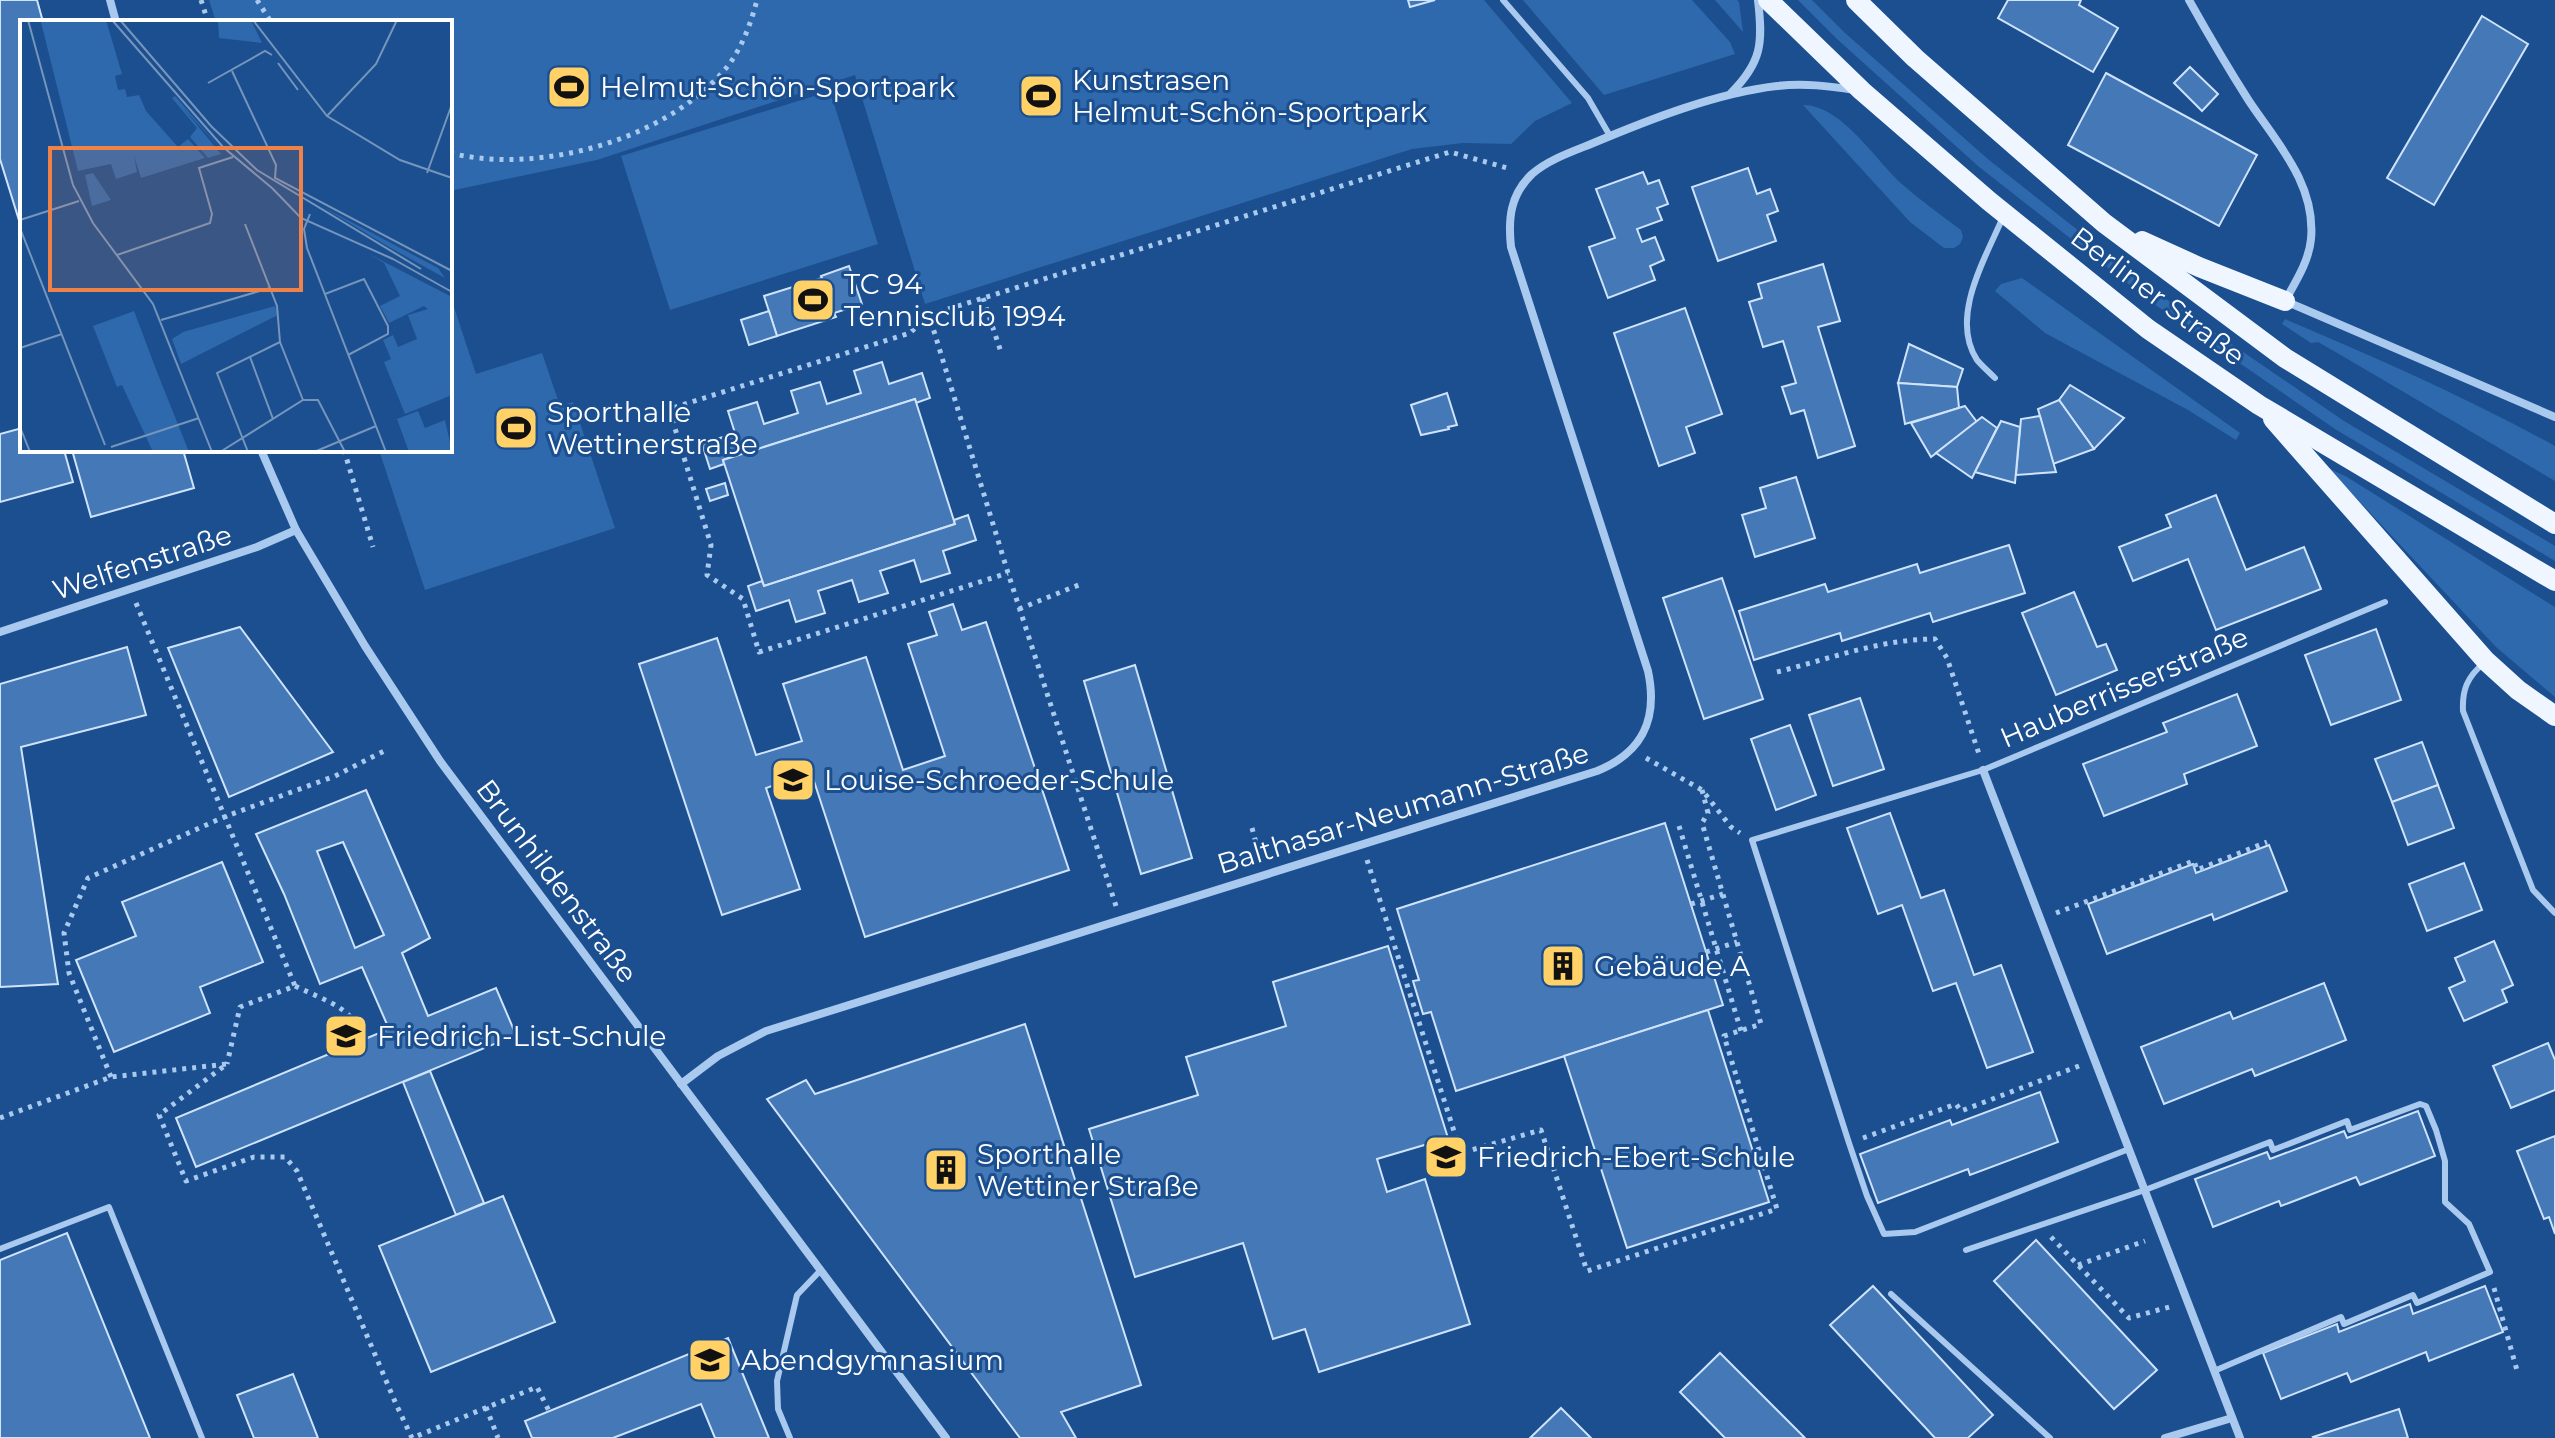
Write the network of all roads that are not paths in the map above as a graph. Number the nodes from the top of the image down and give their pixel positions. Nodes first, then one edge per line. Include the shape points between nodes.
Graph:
1 (110, 0) edge
2 (1503, 0) edge
3 (1758, 0) edge
4 (1768, 0) edge
5 (1856, 0) edge
6 (2189, 0) edge
7 (115, 20) edge
8 (1862, 91) junction
9 (1731, 93) junction
10 (1610, 136) junction
11 (2004, 214) junction
12 (2104, 223) junction
13 (2285, 301) junction
14 (1995, 378) dead end
15 (2259, 405) junction
16 (2555, 417) edge
17 (262, 452) edge
18 (2555, 524) edge
19 (296, 530) junction
20 (2555, 581) edge
21 (2385, 602) dead end
22 (0, 632) edge
23 (2486, 661) junction
24 (2555, 716) edge
25 (1983, 770) junction
26 (2555, 913) edge
27 (681, 1084) junction
28 (2129, 1149) junction
29 (2145, 1190) junction
30 (0, 1249) edge
31 (1966, 1250) dead end
32 (820, 1271) junction
33 (1891, 1294) dead end
34 (2214, 1371) junction
35 (2232, 1418) junction
36 (202, 1438) edge
37 (790, 1438) edge
38 (946, 1438) edge
39 (2050, 1438) edge
40 (2165, 1438) edge
41 (2240, 1438) edge

1 - 7 street
2 - 10 lane via 1588,98
3 - 9 street via 1755,65
4 - 8 main road, Berliner Straße
5 - 12 main road, Berliner Straße
6 - 13 street via 2298,173 2309,204 2307,258
8 - 9 street, Balthasar-Neumann-Straße via 1804,84
8 - 11 main road, Berliner Straße
9 - 10 street, Balthasar-Neumann-Straße
10 - 27 street, Balthasar-Neumann-Straße via 1558,157 1532,175 1512,202 1508,227 1648,671 1652,708 1631,750 1597,771 766,1031 718,1056
11 - 14 lane via 1968,311 1967,332 1976,359
11 - 15 main road, Berliner Straße via 2148,329
12 - 13 main road
12 - 18 main road, Berliner Straße via 2285,358
13 - 16 street
15 - 20 main road, Berliner Straße
15 - 23 main road
17 - 19 street, Brunhildenstraße
19 - 22 street, Welfenstraße
19 - 27 street, Brunhildenstraße via 440,761
21 - 25 lane, Hauberrisserstraße
23 - 24 main road
23 - 26 lane via 2466,683 2463,711 2533,890
25 - 28 street, Hauberrisserstraße
25 - 28 lane via 1752,840 1867,1196 1884,1234 1915,1232
27 - 32 street, Brunhildenstraße
28 - 29 street, Hauberrisserstraße
29 - 31 lane
29 - 34 street, Hauberrisserstraße
29 - 34 lane via 2270,1142 2273,1150 2347,1121 2350,1130 2420,1104 2426,1106 2445,1161 2445,1202 2469,1224 2490,1272 2417,1303 2413,1295 2344,1324 2341,1317
30 - 36 lane via 109,1207
32 - 37 lane via 797,1295 777,1381 778,1409
32 - 38 street, Brunhildenstraße
33 - 39 lane
34 - 35 street, Hauberrisserstraße
35 - 40 street
35 - 41 street, Hauberrisserstraße

